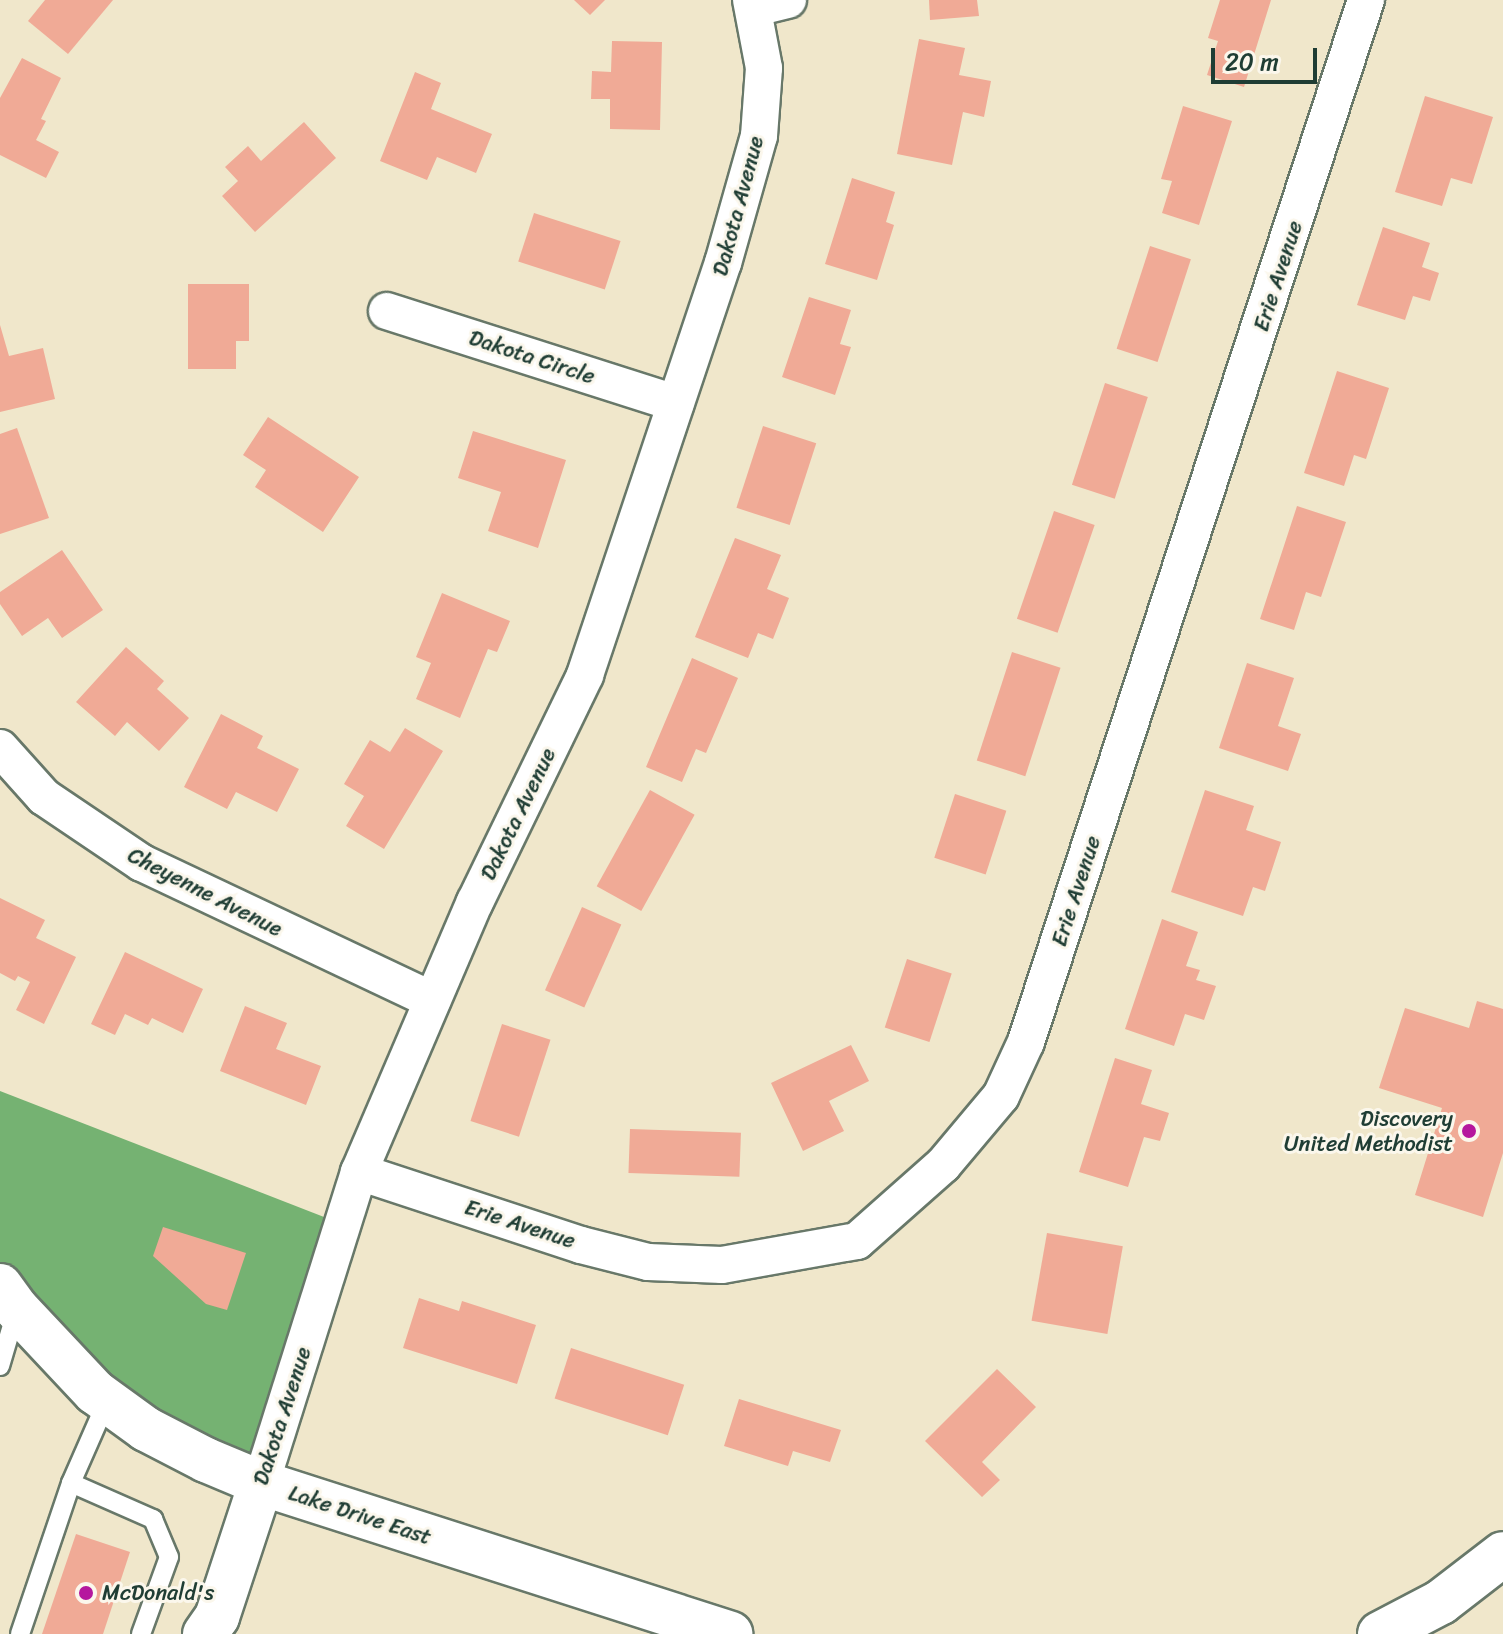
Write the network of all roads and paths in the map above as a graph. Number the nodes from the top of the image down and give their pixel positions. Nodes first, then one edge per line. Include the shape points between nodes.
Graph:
1 (1366, 0) edge
2 (765, 3) edge
3 (387, 311) dead end
4 (676, 403) junction
5 (0, 748) edge
6 (432, 1000) junction
7 (359, 1172) junction
8 (6, 1318) edge
9 (0, 1366) edge
10 (107, 1401) junction
11 (71, 1483) junction
12 (261, 1483) junction
13 (1503, 1554) edge
14 (660, 1623) edge
15 (214, 1628) edge
16 (20, 1634) edge
17 (141, 1634) edge
18 (730, 1634) edge
19 (1380, 1634) edge

1 - 7 street, Erie Avenue via 1026,1042 1001,1096 943,1165 857,1241 722,1265 648,1262 581,1245
2 - 4 street, Dakota Avenue via 759,136
3 - 4 street, Dakota Circle
4 - 6 street, Dakota Avenue via 585,675
5 - 6 street, Cheyenne Avenue via 44,797 142,863
6 - 7 street, Dakota Avenue
7 - 12 street, Dakota Avenue
8 - 9 lane
8 - 10 street, Lake Drive East
10 - 11 lane
10 - 12 street, Lake Drive East via 158,1435
11 - 16 lane
11 - 17 lane via 153,1519 169,1557
12 - 14 street, Lake Drive East
12 - 15 street, Dakota Avenue
13 - 19 street via 1441,1602
14 - 18 street, Lake Drive East

